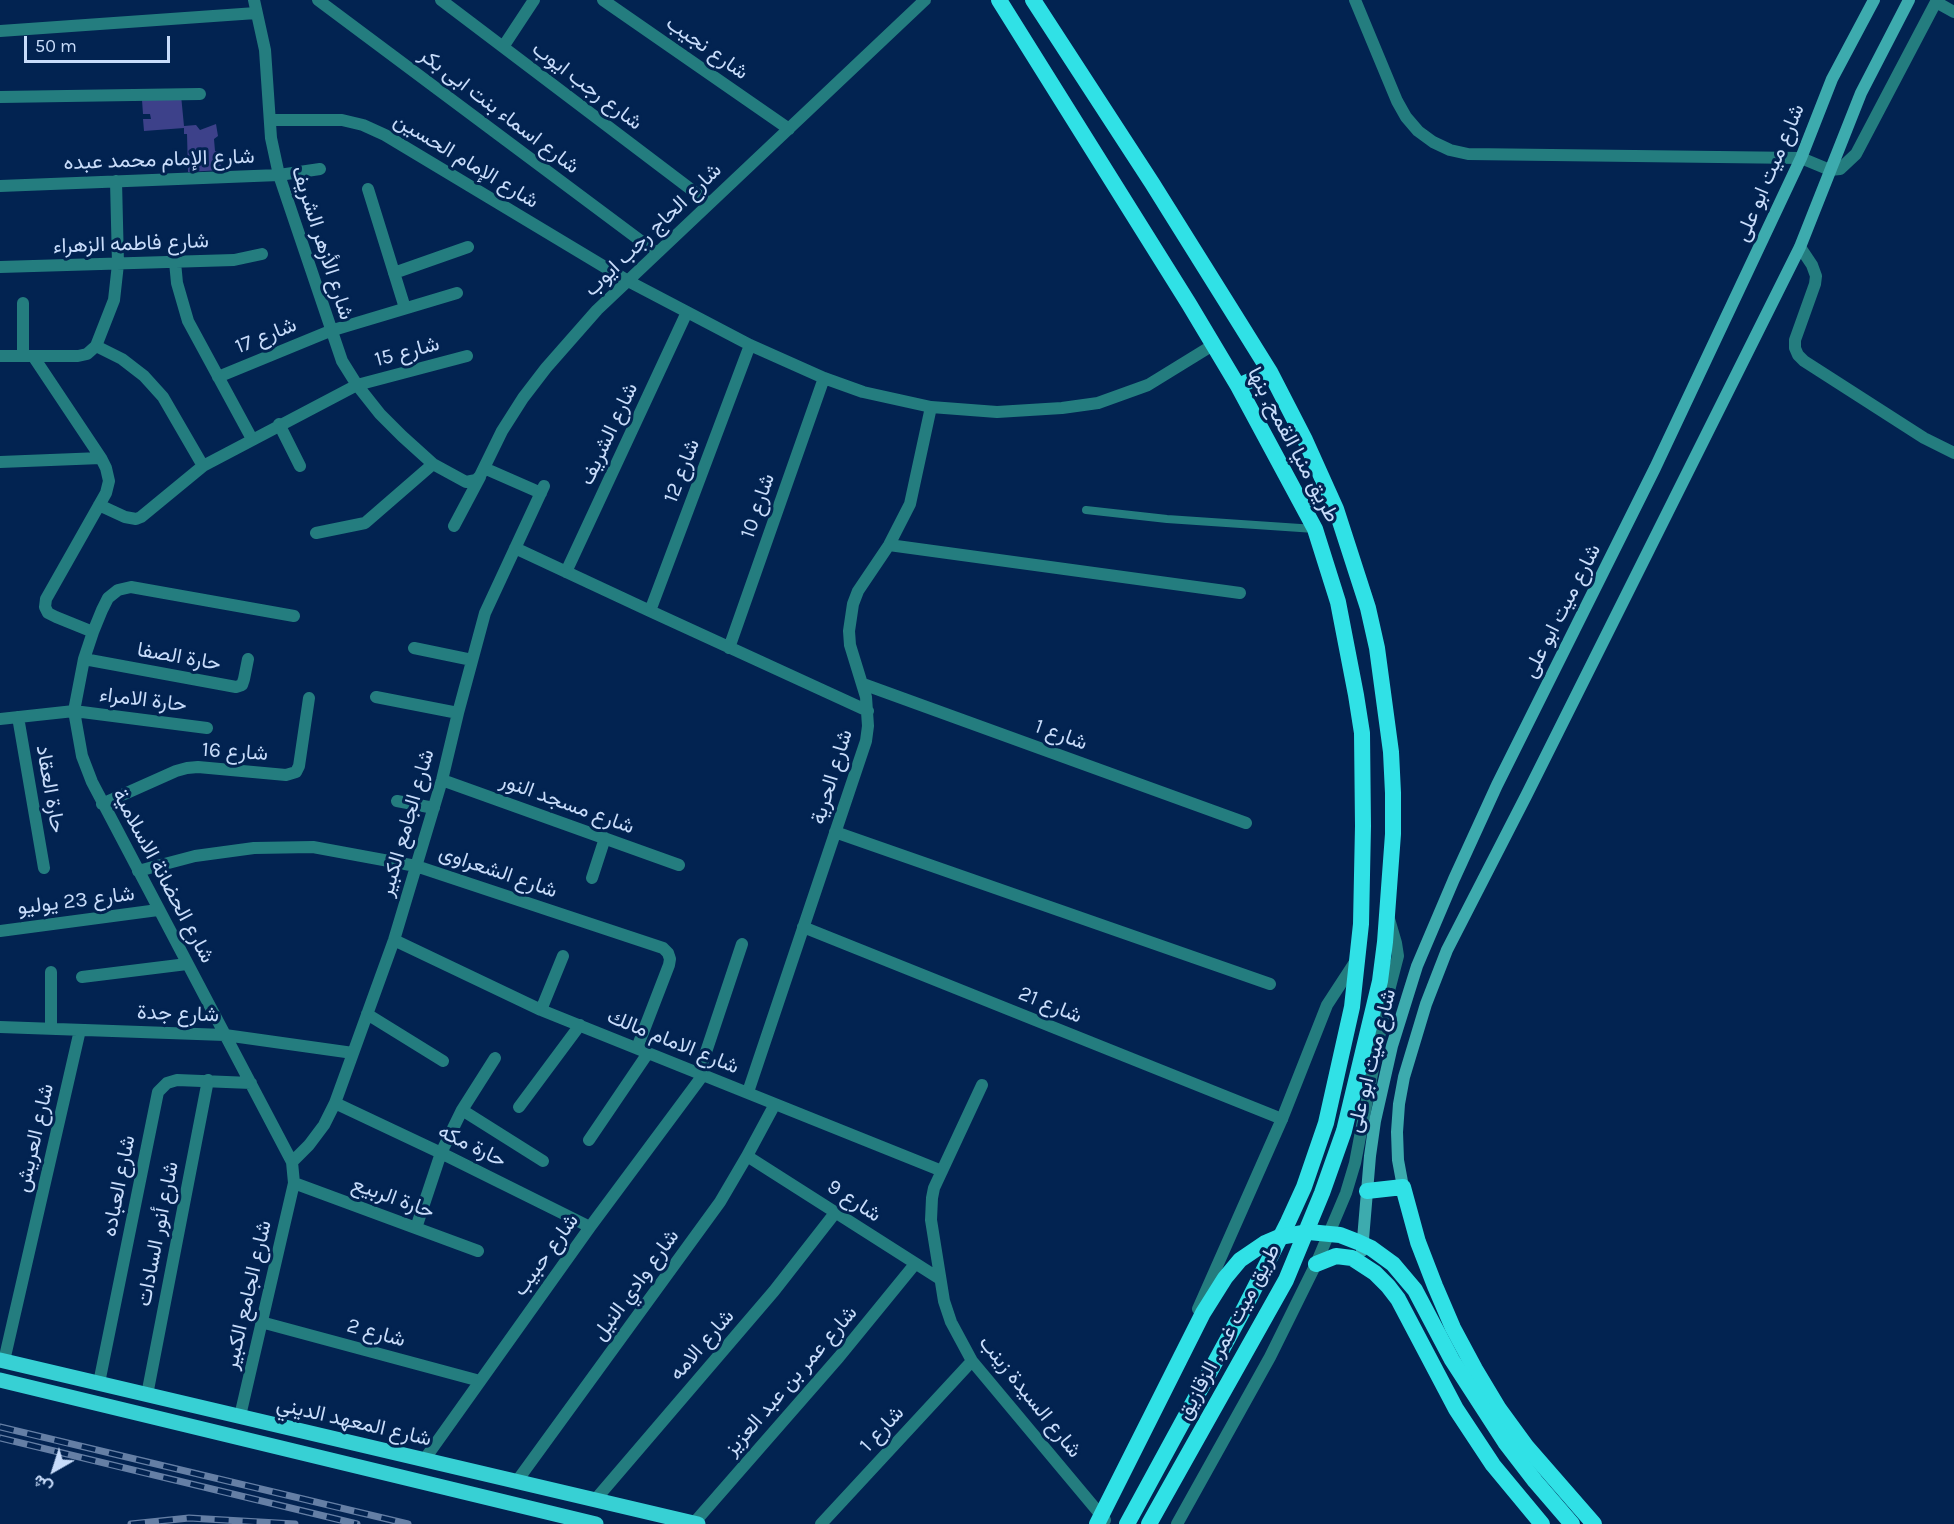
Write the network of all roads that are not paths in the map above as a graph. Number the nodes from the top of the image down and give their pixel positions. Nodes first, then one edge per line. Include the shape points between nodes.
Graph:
1 (318, 0) edge
2 (441, 0) edge
3 (534, 0) edge
4 (603, 0) edge
5 (925, 0) edge
6 (999, 0) edge
7 (1034, 0) edge
8 (1355, 0) edge
9 (1874, 0) edge
10 (1909, 0) edge
11 (1937, 1) edge
12 (255, 6) edge
13 (1954, 12) edge
14 (0, 31) edge
15 (503, 47) junction
16 (200, 94) dead end
17 (0, 97) edge
18 (270, 120) junction
19 (789, 129) junction
20 (1801, 158) junction
21 (320, 170) dead end
22 (1830, 170) junction
23 (279, 174) junction
24 (116, 181) junction
25 (0, 186) edge
26 (368, 189) dead end
27 (709, 203) junction
28 (1800, 246) junction
29 (468, 247) dead end
30 (657, 253) junction
31 (262, 254) dead end
32 (175, 262) junction
33 (118, 264) junction
34 (0, 267) edge
35 (394, 273) junction
36 (628, 281) junction
37 (457, 292) dead end
38 (23, 303) dead end
39 (405, 308) junction
40 (687, 312) junction
41 (330, 331) junction
42 (750, 345) junction
43 (1213, 345) junction
44 (96, 346) junction
45 (0, 356) edge
46 (28, 356) junction
47 (467, 357) dead end
48 (1269, 372) junction
49 (218, 377) junction
50 (824, 378) junction
51 (357, 385) junction
52 (1238, 386) junction
53 (930, 407) junction
54 (279, 424) junction
55 (252, 439) junction
56 (1954, 453) edge
57 (101, 458) junction
58 (0, 462) edge
59 (433, 464) junction
60 (203, 466) junction
61 (300, 466) dead end
62 (482, 472) junction
63 (99, 505) junction
64 (1086, 510) dead end
65 (454, 526) dead end
66 (1315, 529) junction
67 (316, 533) dead end
68 (889, 545) junction
69 (515, 548) junction
70 (566, 572) junction
71 (1239, 593) dead end
72 (650, 611) junction
73 (294, 616) dead end
74 (93, 632) junction
75 (414, 648) dead end
76 (729, 648) junction
77 (84, 659) junction
78 (248, 659) dead end
79 (472, 660) junction
80 (862, 684) junction
81 (376, 697) dead end
82 (309, 698) dead end
83 (74, 711) junction
84 (868, 711) junction
85 (458, 713) junction
86 (18, 717) junction
87 (0, 719) edge
88 (207, 728) dead end
89 (442, 780) junction
90 (397, 801) dead end
91 (102, 804) junction
92 (434, 808) junction
93 (1246, 823) dead end
94 (835, 832) junction
95 (606, 838) junction
96 (679, 865) dead end
97 (416, 866) junction
98 (44, 868) dead end
99 (138, 871) junction
100 (592, 878) dead end
101 (158, 910) junction
102 (1388, 913) junction
103 (803, 927) junction
104 (0, 931) edge
105 (394, 940) junction
106 (742, 944) dead end
107 (563, 956) dead end
108 (1357, 958) junction
109 (187, 964) junction
110 (51, 972) dead end
111 (82, 977) dead end
112 (1380, 981) joint
113 (1270, 984) dead end
114 (1352, 1006) joint
115 (541, 1010) junction
116 (367, 1014) junction
117 (580, 1025) junction
118 (0, 1027) edge
119 (51, 1029) junction
120 (80, 1030) junction
121 (225, 1035) junction
122 (643, 1051) junction
123 (353, 1053) junction
124 (495, 1058) dead end
125 (443, 1060) dead end
126 (701, 1074) junction
127 (208, 1080) junction
128 (251, 1083) junction
129 (982, 1085) dead end
130 (748, 1092) junction
131 (335, 1103) junction
132 (774, 1104) junction
133 (519, 1107) dead end
134 (462, 1110) junction
135 (1282, 1119) junction
136 (589, 1140) dead end
137 (441, 1153) junction
138 (747, 1156) junction
139 (543, 1161) dead end
140 (292, 1162) junction
141 (942, 1171) junction
142 (294, 1183) junction
143 (1403, 1187) junction
144 (1367, 1191) junction
145 (835, 1213) junction
146 (590, 1227) junction
147 (416, 1228) junction
148 (478, 1251) dead end
149 (1362, 1262) junction
150 (915, 1263) junction
151 (1316, 1264) junction
152 (939, 1279) junction
153 (261, 1322) junction
154 (2, 1360) edge
155 (972, 1361) junction
156 (62, 1375) junction
157 (0, 1380) edge
158 (480, 1382) junction
159 (99, 1383) junction
160 (58, 1394) junction
161 (147, 1395) junction
162 (240, 1416) junction
163 (424, 1460) junction
164 (517, 1481) junction
165 (594, 1500) junction
166 (1101, 1523) edge
167 (596, 1524) edge
168 (696, 1524) edge
169 (820, 1524) edge
170 (1127, 1524) edge
171 (1149, 1524) edge
172 (1177, 1524) edge
173 (1542, 1524) edge
174 (1572, 1524) edge
175 (1594, 1524) edge

1 - 30 street, شارع اسماء بنت ابى بكر
2 - 15 street, شارع رجب ايوب
3 - 15 street
4 - 19 street, شارع نجيب
5 - 19 street, شارع الحاج رجب ايوب
6 - 43 highway, طريق منيا القمح, بنها
7 - 48 highway, طريق منيا القمح, بنها
8 - 20 street via 1406,117 1418,131 1450,150 1468,154
9 - 20 main road, شارع ميت ابو على via 1832,79
10 - 22 main road, شارع ميت ابو على via 1861,93
11 - 13 street
11 - 22 street via 1856,154 1840,169
12 - 14 street
12 - 18 street, شارع الأزهر الشريف via 265,50
15 - 27 street, شارع رجب ايوب
16 - 17 street
18 - 23 street, شارع الأزهر الشريف
18 - 36 street, شارع الإمام الحسين via 342,120 363,125
19 - 27 street, شارع الحاج رجب ايوب
20 - 22 street
20 - 144 main road, شارع ميت ابو على via 1655,468 1497,785 1417,966 1392,1046 1375,1121
21 - 23 street, شارع الإمام محمد عبده
22 - 28 main road, شارع ميت ابو على
23 - 24 street, شارع الإمام محمد عبده
23 - 41 street, شارع الأزهر الشريف
24 - 25 street, شارع الإمام محمد عبده
24 - 33 street
26 - 35 street
27 - 30 street, شارع الحاج رجب ايوب
28 - 56 street via 1814,268 1816,280 1795,340 1798,355 1924,438
28 - 143 main road, شارع ميت ابو على via 1439,968 1411,1051 1399,1104 1398,1160
29 - 35 street
30 - 36 street, شارع الحاج رجب ايوب
31 - 32 street, شارع فاطمه الزهراء via 234,260
32 - 33 street, شارع فاطمه الزهراء
32 - 49 street via 188,321
33 - 34 street, شارع فاطمه الزهراء
33 - 44 street via 114,300
35 - 39 street
36 - 40 street, شارع الإمام الحسين
36 - 62 street, شارع الحاج رجب ايوب via 597,310 523,398
37 - 39 street, شارع 17
38 - 46 street
39 - 41 street, شارع 17
40 - 42 street, شارع الإمام الحسين
40 - 70 street, شارع الشريف
41 - 49 street, شارع 17
41 - 51 street, شارع الأزهر الشريف
42 - 50 street, شارع الإمام الحسين
42 - 72 street, شارع 12
43 - 52 highway, طريق منيا القمح, بنها
43 - 53 street, شارع الإمام الحسين via 1148,385 1098,403 997,412
44 - 46 street via 78,356
44 - 60 street via 122,359 163,397
45 - 46 street
46 - 57 street
47 - 51 street, شارع 15
48 - 52 highway
48 - 102 highway, طريق منيا القمح, بنها via 1336,509 1377,648 1394,793
49 - 55 street
50 - 53 street, شارع الإمام الحسين via 863,392
50 - 76 street, شارع 10
51 - 54 street, شارع 15
51 - 59 street, شارع الأزهر الشريف via 380,414
52 - 66 highway, طريق منيا القمح, بنها
53 - 68 street, شارع الحرية via 910,504
54 - 55 street, شارع 15
54 - 61 street
55 - 60 street, شارع 15
57 - 58 street
57 - 63 street via 110,481
59 - 62 street via 466,482 476,480
59 - 67 street via 365,523
60 - 63 street, شارع 15 via 136,519
62 - 65 street, شارع الحاج رجب ايوب
62 - 69 street, شارع الجامع الكبير via 543,490
63 - 74 street via 45,607 48,613
64 - 66 lane
66 - 108 highway, طريق منيا القمح, بنها via 1338,602 1362,734 1361,924
68 - 71 street
68 - 80 street, شارع الحرية via 858,591 850,617 850,645
69 - 70 street
69 - 79 street, شارع الجامع الكبير via 485,613
70 - 72 street
72 - 76 street
73 - 74 street, شارع الحضانة الاسلامية via 131,587 108,598
74 - 77 street, شارع الحضانة الاسلامية
75 - 79 street
76 - 84 street
77 - 78 street, حارة الصفا via 236,687 242,685
77 - 83 street, شارع الحضانة الاسلامية
79 - 85 street, شارع الجامع الكبير
80 - 84 street, شارع الحرية
80 - 93 street, شارع 1
81 - 85 street
82 - 91 street, شارع 16 via 296,772 286,775 187,768
83 - 86 street, حارة الامراء
83 - 88 street, حارة الامراء
83 - 91 street, شارع الحضانة الاسلامية via 82,756
84 - 94 street, شارع الحرية via 866,741
85 - 89 street, شارع الجامع الكبير
86 - 87 street, حارة الامراء
86 - 98 street, حارة العقاد
89 - 92 street, شارع الجامع الكبير
89 - 95 street, شارع مسجد النور
90 - 92 street
91 - 99 street, شارع الحضانة الاسلامية
92 - 97 street, شارع الجامع الكبير
94 - 103 street, شارع الحرية
94 - 113 street
95 - 96 street, شارع مسجد النور
95 - 100 street
97 - 99 street, شارع الشعراوى via 313,847 195,856
97 - 105 street, شارع الجامع الكبير
97 - 122 street, شارع الشعراوى via 663,948 670,958 669,964
99 - 101 street, شارع الحضانة الاسلامية
101 - 104 street, شارع 23 يوليو
101 - 109 street, شارع الحضانة الاسلامية
102 - 112 highway, طريق منيا القمح, بنها
102 - 151 street via 1398,956 1384,1006 1355,1163
103 - 130 street, شارع الحرية
103 - 135 street, شارع 21
105 - 115 street, شارع الامام مالك
105 - 116 street, شارع الجامع الكبير
106 - 126 street, شارع حبيب
107 - 115 street
108 - 114 highway, طريق منيا القمح, بنها
108 - 135 street via 1327,1005
109 - 111 street
109 - 121 street, شارع الحضانة الاسلامية
110 - 119 street
112 - 171 highway, طريق ميت غمر, الزقازيق via 1344,1131 1286,1280
114 - 170 highway, طريق ميت غمر, الزقازيق via 1326,1123 1304,1187 1244,1309
115 - 117 street, شارع الامام مالك
116 - 123 street, شارع الجامع الكبير
116 - 125 street
117 - 122 street, شارع الامام مالك
117 - 133 street
118 - 119 street, شارع جدة
119 - 120 street, شارع جدة
120 - 121 street, شارع جدة
120 - 154 street, شارع العريش
121 - 123 street, شارع جدة
121 - 128 street, شارع الحضانة الاسلامية
122 - 126 street, شارع الامام مالك
122 - 136 street
123 - 131 street, شارع الجامع الكبير
124 - 134 street
126 - 130 street, شارع الامام مالك
126 - 146 street, شارع حبيب
127 - 128 street, شارع العباده
127 - 159 street, شارع العباده via 177,1080 166,1083 158,1092
127 - 161 street, شارع أنور السادات
128 - 140 street, شارع الحضانة الاسلامية
129 - 141 street, شارع السيدة زينب
130 - 132 street, شارع الامام مالك
131 - 137 street, حارة مكه
131 - 140 street, شارع الجامع الكبير via 324,1125
132 - 138 street, شارع وادي النيل
132 - 141 street, شارع الامام مالك
134 - 137 street
134 - 139 street
135 - 166 street
137 - 146 street, حارة مكه
137 - 147 street
138 - 145 street, شارع 9
138 - 164 street, شارع وادي النيل via 690,1245
140 - 142 street, شارع الحضانة الاسلامية
141 - 152 street, شارع السيدة زينب via 931,1209
142 - 147 street, حارة الربيع
142 - 153 street, شارع الجامع الكبير
143 - 144 highway
143 - 175 highway via 1435,1286 1475,1369 1526,1446
144 - 149 main road, شارع ميت ابو على
145 - 150 street, شارع 9
145 - 165 street, شارع الامه via 774,1292
146 - 158 street, شارع حبيب
147 - 148 street, حارة الربيع
149 - 151 highway via 1336,1256
149 - 173 highway via 1398,1299 1456,1409 1493,1464
150 - 152 street, شارع 9
150 - 168 street, شارع عمر بن عبد العزيز
151 - 172 street
152 - 155 street, شارع السيدة زينب via 951,1322
153 - 158 street, شارع 2
153 - 162 street, شارع الجامع الكبير
154 - 156 main road, شارع المعهد الديني
155 - 166 street, شارع السيدة زينب
155 - 169 street, شارع 1
156 - 159 main road, شارع المعهد الديني
156 - 160 main road
157 - 160 main road, شارع المعهد الديني
158 - 163 street, شارع حبيب
159 - 161 main road, شارع المعهد الديني
160 - 167 main road, شارع المعهد الديني
161 - 162 main road, شارع المعهد الديني
162 - 163 main road, شارع المعهد الديني
163 - 164 main road, شارع المعهد الديني
164 - 165 main road, شارع المعهد الديني
165 - 168 main road, شارع المعهد الديني
166 - 174 highway, bridge via 1203,1313 1226,1278 1240,1260 1265,1243 1309,1232 1358,1242 1393,1264 1415,1290 1452,1360 1505,1442

